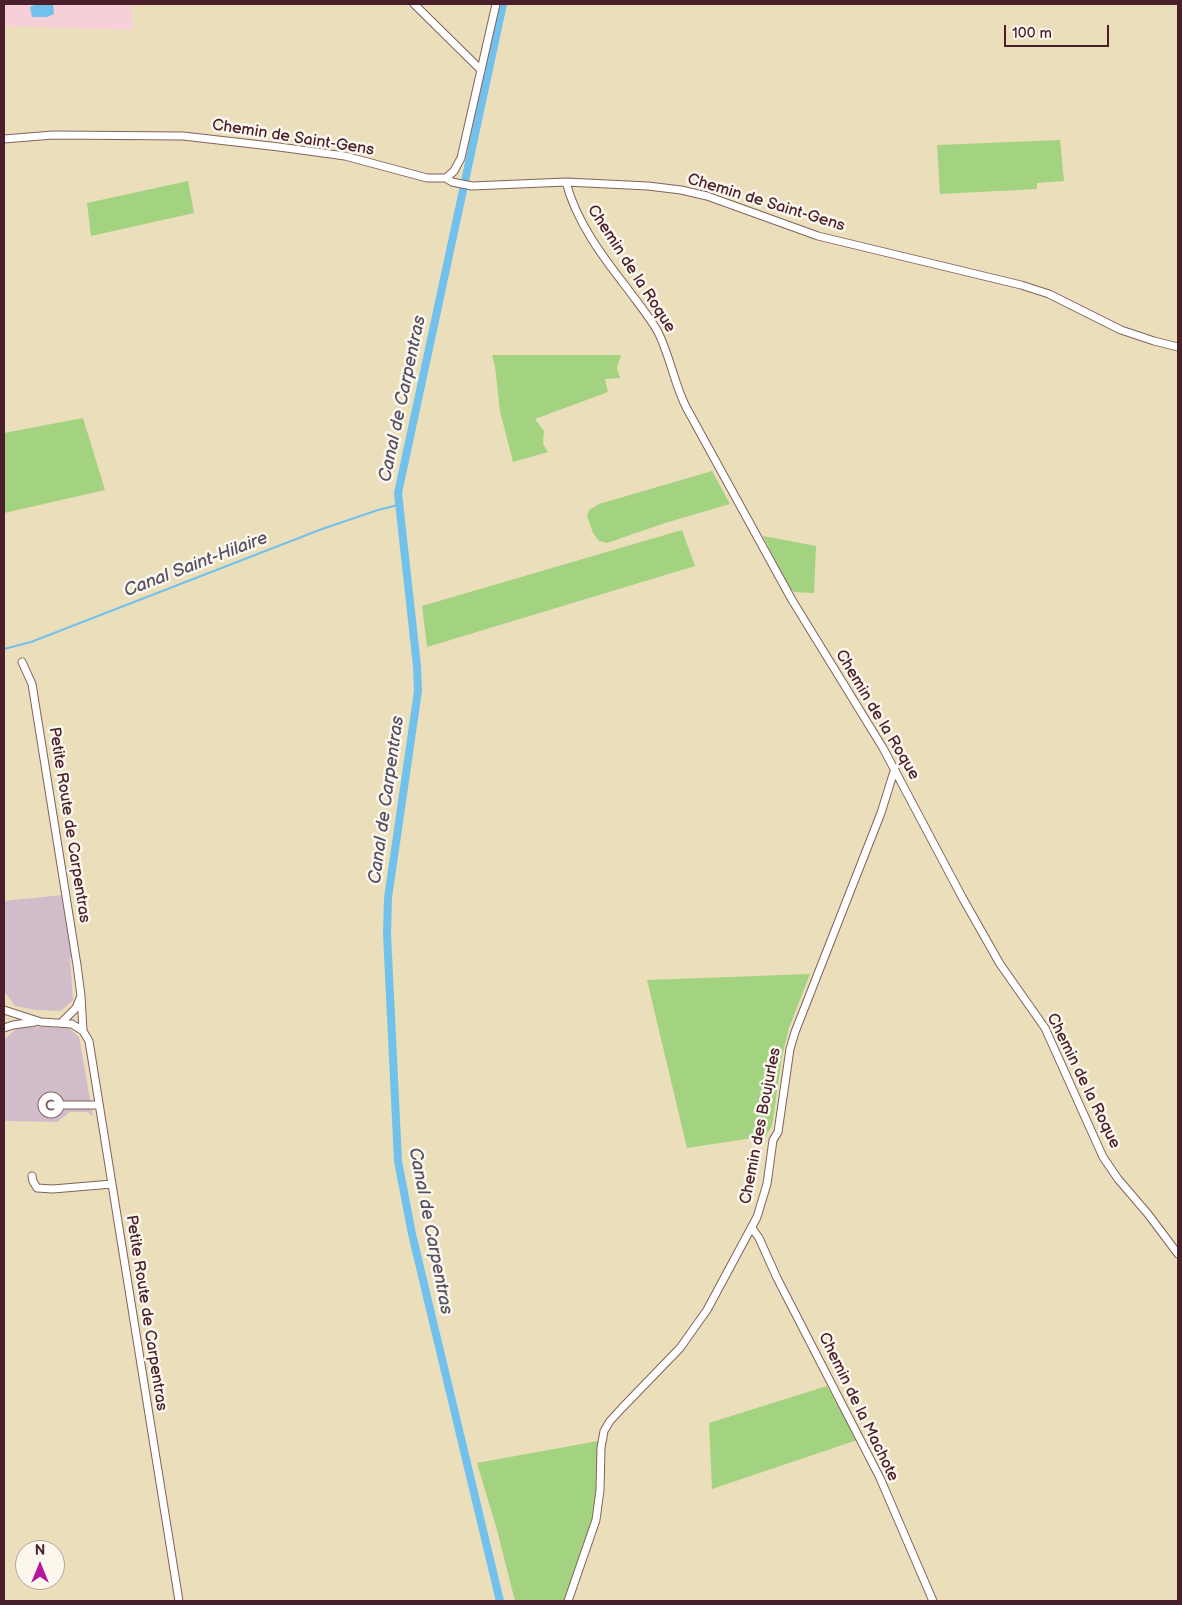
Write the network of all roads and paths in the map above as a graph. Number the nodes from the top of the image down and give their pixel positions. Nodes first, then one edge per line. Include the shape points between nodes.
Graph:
1 (414, 4) edge
2 (496, 4) edge
3 (481, 70) junction
4 (4, 139) edge
5 (446, 178) junction
6 (566, 182) junction
7 (1178, 348) edge
8 (22, 662) dead end
9 (895, 768) junction
10 (81, 996) junction
11 (4, 1010) edge
12 (41, 1022) junction
13 (61, 1023) junction
14 (4, 1028) edge
15 (83, 1031) junction
16 (51, 1105) dead end
17 (99, 1106) junction
18 (32, 1176) dead end
19 (112, 1184) junction
20 (752, 1228) junction
21 (1178, 1254) edge
22 (179, 1601) edge
23 (568, 1601) edge
24 (933, 1601) edge

1 - 3 street
2 - 3 street
3 - 5 street via 461,158
4 - 5 street, Chemin de Saint-Gens via 53,136 218,139 345,156 426,178
5 - 6 street, Chemin de Saint-Gens via 468,186
6 - 7 street, Chemin de Saint-Gens via 648,186 707,196 818,236 1049,294 1121,330
6 - 9 street, Chemin de la Roque via 581,220 658,333 686,408 787,592
8 - 10 street, Petite Route de Carpentras via 32,684
9 - 20 street, Chemin des Boujurles via 881,813 795,1032 767,1184
9 - 21 street, Chemin de la Roque via 1000,964 1045,1028 1103,1157
10 - 13 street via 76,1008
10 - 15 street, Petite Route de Carpentras
11 - 12 street
12 - 13 street
12 - 14 street
13 - 15 street via 72,1024
15 - 17 street, Petite Route de Carpentras via 89,1041
16 - 17 street
17 - 19 street, Petite Route de Carpentras
18 - 19 street via 37,1188
19 - 22 street, Petite Route de Carpentras
20 - 23 street, Chemin des Boujurles via 707,1310 680,1348 604,1431 596,1520
20 - 24 street, Chemin de la Machote via 880,1478

